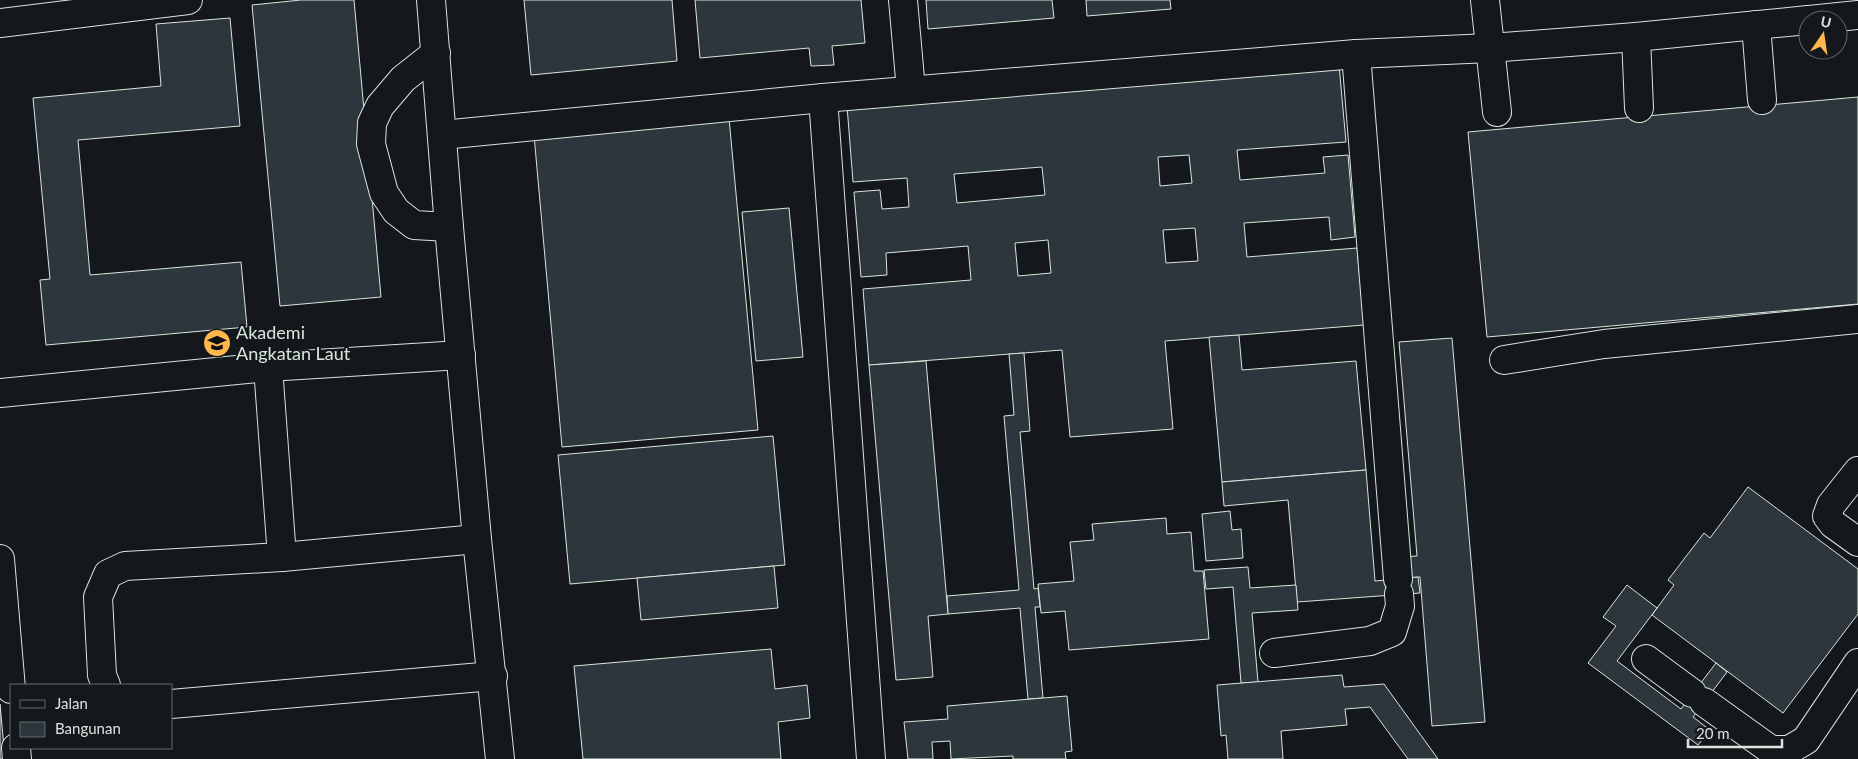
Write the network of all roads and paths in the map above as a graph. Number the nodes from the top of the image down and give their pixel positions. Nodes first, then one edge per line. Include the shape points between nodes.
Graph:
1 (188, 0) edge
2 (430, 0) edge
3 (903, 0) edge
4 (1484, 0) edge
5 (1798, 21) edge
6 (0, 23) edge
7 (1756, 25) junction
8 (1636, 37) junction
9 (1490, 48) junction
10 (436, 53) junction
11 (1356, 54) junction
12 (910, 90) junction
13 (823, 98) junction
14 (1762, 100) dead end
15 (1640, 108) dead end
16 (1497, 112) dead end
17 (442, 135) junction
18 (449, 228) junction
19 (1858, 319) edge
20 (461, 355) junction
21 (1504, 360) dead end
22 (268, 367) junction
23 (0, 393) edge
24 (1858, 471) edge
25 (477, 539) junction
26 (1858, 542) edge
27 (282, 557) junction
28 (0, 559) edge
29 (1274, 653) dead end
30 (1646, 659) dead end
31 (493, 676) junction
32 (1854, 679) edge
33 (11, 684) edge
34 (106, 684) edge
35 (172, 704) edge
36 (500, 759) edge
37 (872, 759) edge

1 - 6 lane
2 - 10 lane
3 - 12 lane
4 - 9 lane
5 - 7 lane
7 - 8 lane
7 - 14 lane
8 - 9 lane
8 - 15 lane
9 - 11 lane
9 - 16 lane
10 - 17 lane
10 - 18 lane via 403,79 380,106 372,123 371,144 384,193 396,211 414,225
11 - 12 lane
11 - 29 lane via 1400,606 1392,632 1370,642
12 - 13 lane
13 - 17 lane
13 - 37 lane
17 - 18 lane
18 - 20 lane
19 - 21 lane via 1604,344
20 - 22 lane
20 - 25 lane
22 - 23 lane
22 - 27 lane
24 - 26 lane via 1830,505 1828,516 1833,524
25 - 27 lane
25 - 31 lane
27 - 34 lane via 125,566 108,574 98,597 102,675
28 - 33 lane
30 - 32 lane via 1771,750 1789,750 1806,740
31 - 35 lane
31 - 36 lane

